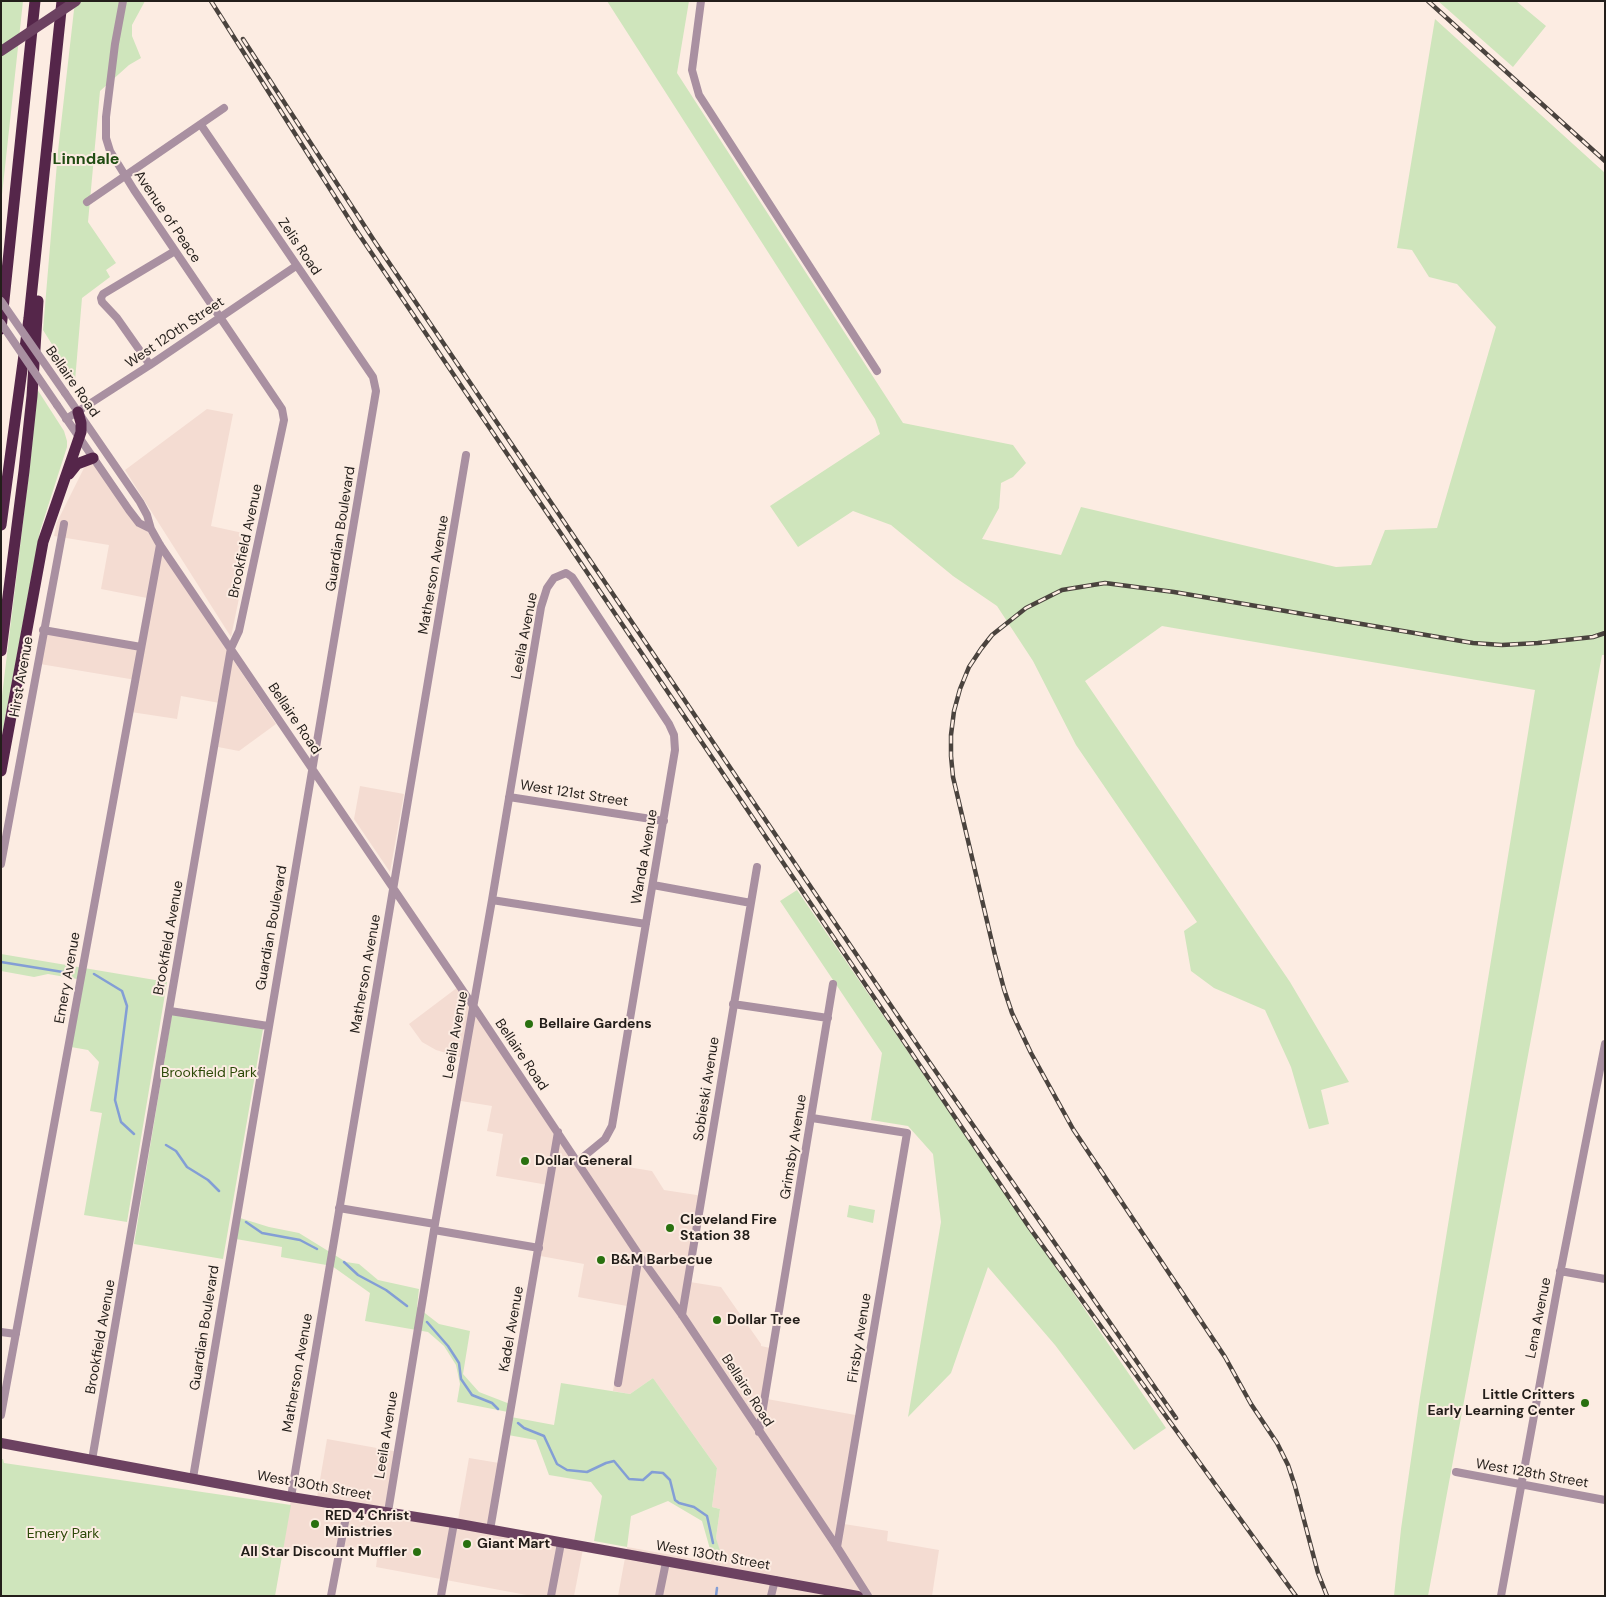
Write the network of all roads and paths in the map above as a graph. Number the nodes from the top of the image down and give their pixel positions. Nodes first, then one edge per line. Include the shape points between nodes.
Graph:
1 (35, 1) edge
2 (62, 1) edge
3 (76, 1) edge
4 (123, 1) edge
5 (701, 1) edge
6 (1, 51) edge
7 (224, 108) dead end
8 (201, 124) junction
9 (125, 176) junction
10 (16, 191) junction
11 (87, 202) dead end
12 (42, 204) junction
13 (175, 251) junction
14 (1, 262) edge
15 (296, 266) junction
16 (1, 301) edge
17 (220, 317) junction
18 (1, 322) edge
19 (1, 329) edge
20 (150, 365) junction
21 (877, 371) dead end
22 (375, 383) joint
23 (78, 412) junction
24 (66, 419) junction
25 (283, 424) joint
26 (79, 438) junction
27 (466, 455) dead end
28 (93, 458) junction
29 (60, 491) junction
30 (64, 524) dead end
31 (1, 525) edge
32 (150, 529) junction
33 (160, 545) junction
34 (566, 573) joint
35 (44, 630) junction
36 (141, 647) junction
37 (231, 648) junction
38 (1, 651) edge
39 (313, 770) junction
40 (1, 771) edge
41 (509, 796) junction
42 (664, 821) junction
43 (1, 864) edge
44 (757, 866) dead end
45 (652, 885) junction
46 (394, 890) junction
47 (492, 900) junction
48 (751, 903) junction
49 (646, 924) junction
50 (833, 984) dead end
51 (733, 1004) junction
52 (474, 1007) junction
53 (170, 1010) junction
54 (828, 1018) junction
55 (268, 1026) junction
56 (1605, 1044) edge
57 (812, 1118) junction
58 (558, 1132) junction
59 (577, 1162) junction
60 (339, 1208) junction
61 (435, 1227) junction
62 (539, 1248) junction
63 (639, 1255) junction
64 (1560, 1271) junction
65 (1605, 1279) edge
66 (682, 1315) junction
67 (1, 1332) edge
68 (16, 1334) junction
69 (618, 1383) dead end
70 (1, 1415) edge
71 (759, 1432) junction
72 (1, 1443) edge
73 (92, 1460) junction
74 (1456, 1472) dead end
75 (193, 1478) junction
76 (1521, 1485) junction
77 (291, 1497) junction
78 (1605, 1500) edge
79 (348, 1506) junction
80 (388, 1512) junction
81 (454, 1523) junction
82 (490, 1530) junction
83 (561, 1543) junction
84 (837, 1547) junction
85 (666, 1562) junction
86 (774, 1580) junction
87 (331, 1596) edge
88 (441, 1596) edge
89 (551, 1596) edge
90 (659, 1596) edge
91 (772, 1596) edge
92 (858, 1596) edge
93 (868, 1596) edge
94 (1501, 1596) edge

1 - 10 highway
2 - 12 highway
3 - 6 main road, bridge
4 - 9 street, Avenue of Peace via 105,132 110,151
5 - 21 street via 692,70 699,96
7 - 8 street
8 - 9 street
8 - 15 street, Zelis Road
9 - 11 street
9 - 13 street, Avenue of Peace
10 - 14 highway
10 - 19 highway
12 - 31 highway
12 - 38 highway via 32,396
13 - 17 street, Avenue of Peace
13 - 20 street via 102,296 102,302
15 - 17 street, West 120th Street
15 - 22 street, Zelis Road
16 - 23 street, Bellaire Road, bridge
17 - 20 street, West 120th Street
17 - 25 street, Avenue of Peace via 278,403 284,416
18 - 24 street, Bellaire Road, bridge
20 - 23 street, West 120th Street
22 - 39 street, Guardian Boulevard
23 - 24 street, West 120th Street
23 - 26 highway via 81,423
23 - 32 street, Bellaire Road via 140,502
24 - 26 street, Bellaire Road
25 - 37 street, Brookfield Avenue via 239,631
26 - 28 street, Bellaire Road
26 - 29 highway
27 - 46 street, Matherson Avenue
28 - 29 highway via 74,466
28 - 32 street, Bellaire Road via 139,523
29 - 40 highway via 43,542
30 - 35 street, Hirst Avenue
32 - 33 street, Bellaire Road
33 - 36 street, Emery Avenue
33 - 37 street, Bellaire Road
34 - 41 street, Leeila Avenue via 554,578 541,607
34 - 42 street, Wanda Avenue via 572,577 670,724 675,750
35 - 36 street
35 - 43 street, Hirst Avenue
36 - 68 street, Emery Avenue
37 - 39 street, Bellaire Road
37 - 53 street, Brookfield Avenue
39 - 46 street, Bellaire Road
39 - 55 street, Guardian Boulevard
41 - 42 street, West 121st Street
41 - 47 street, Leeila Avenue
42 - 45 street, Wanda Avenue
44 - 48 street, Sobieski Avenue
45 - 48 street
45 - 49 street, Wanda Avenue
46 - 52 street, Bellaire Road
46 - 60 street, Matherson Avenue
47 - 49 street
47 - 52 street, Leeila Avenue
48 - 51 street, Sobieski Avenue
49 - 59 street, Wanda Avenue via 612,1126 605,1139
50 - 54 street, Grimsby Avenue
51 - 54 street
51 - 66 street, Sobieski Avenue
52 - 58 street, Bellaire Road
52 - 61 street, Leeila Avenue
53 - 55 street
53 - 73 street, Brookfield Avenue
54 - 57 street, Grimsby Avenue
55 - 75 street, Guardian Boulevard
56 - 64 street, Lena Avenue
57 - 71 street, Grimsby Avenue
57 - 84 street, Firsby Avenue via 906,1133
58 - 59 street, Bellaire Road
58 - 62 street, Kadel Avenue
59 - 63 street, Bellaire Road
60 - 61 street
60 - 77 street, Matherson Avenue
61 - 62 street
61 - 80 street, Leeila Avenue
62 - 82 street, Kadel Avenue
63 - 66 street, Bellaire Road
63 - 69 street
64 - 65 street
64 - 76 street, Lena Avenue
66 - 71 street, Bellaire Road
67 - 68 street
68 - 70 street, Emery Avenue
71 - 84 street, Bellaire Road
72 - 73 main road, West 130th Street
73 - 75 main road, West 130th Street
74 - 76 street, West 128th Street
75 - 77 main road, West 130th Street
76 - 78 street, West 128th Street
76 - 94 street, Lena Avenue
77 - 79 main road, West 130th Street
79 - 80 main road, West 130th Street
79 - 87 street
80 - 81 main road, West 130th Street
81 - 82 main road, West 130th Street
81 - 88 street
82 - 83 main road, West 130th Street
83 - 85 main road, West 130th Street
83 - 89 street
84 - 93 street, Bellaire Road
85 - 86 main road, West 130th Street
85 - 90 street
86 - 91 street
86 - 92 main road, West 130th Street

